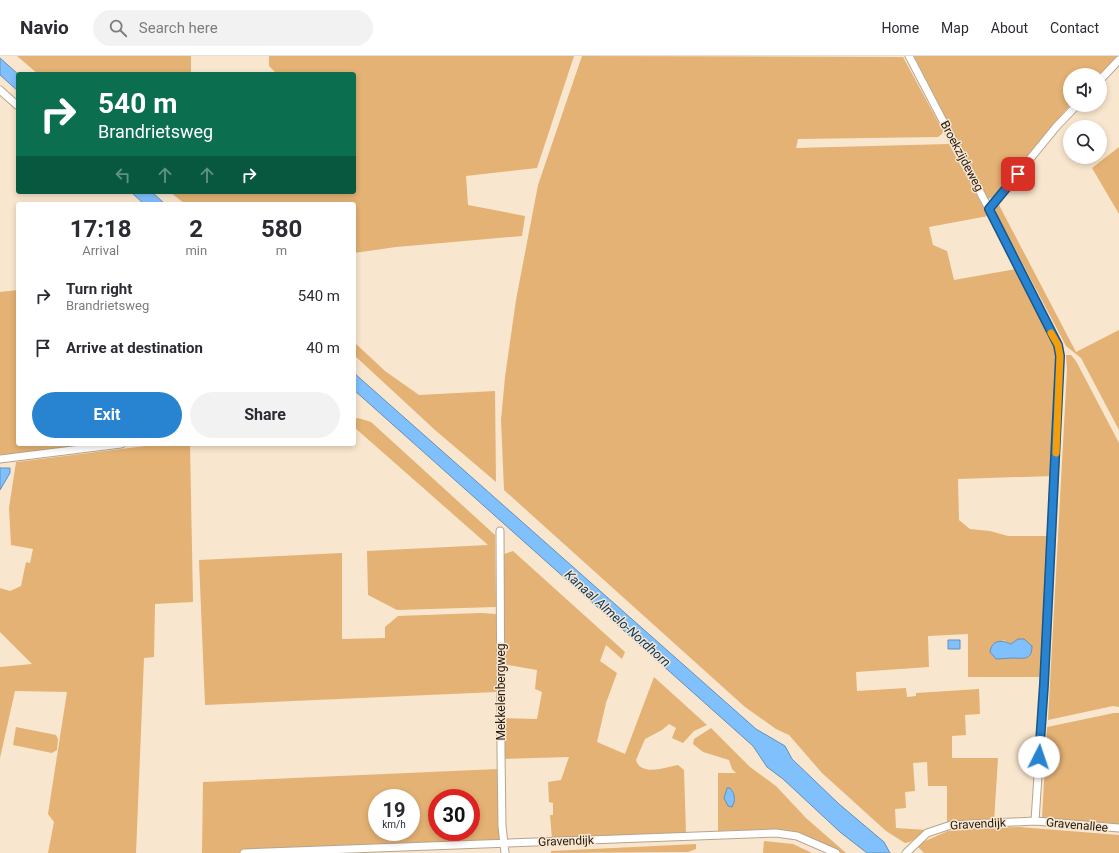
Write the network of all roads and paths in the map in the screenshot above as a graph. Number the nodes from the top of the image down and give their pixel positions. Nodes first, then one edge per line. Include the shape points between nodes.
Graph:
1 (909, 56) edge
2 (1119, 60) edge
3 (1107, 73) edge
4 (0, 90) edge
5 (16, 104) edge
6 (1070, 112) edge
7 (989, 209) junction
8 (105, 446) edge
9 (0, 459) edge
10 (500, 531) dead end
11 (1035, 821) junction
12 (1119, 828) edge
13 (504, 843) junction
14 (244, 853) edge
15 (505, 853) edge
16 (836, 853) edge
17 (906, 853) edge

1 - 7 street, Broekzijdeweg
2 - 3 street
4 - 5 street
6 - 7 street
7 - 11 street, Broekzijdeweg via 1058,345 1060,356
8 - 9 street
10 - 13 street, Mekkelenbergweg
11 - 12 street, Gravenallee
11 - 17 street, Gravendijk via 942,826 927,833
13 - 14 street, Gravendijk
13 - 15 street, Mekkelenbergweg
13 - 16 street, Gravendijk via 776,833 797,836

